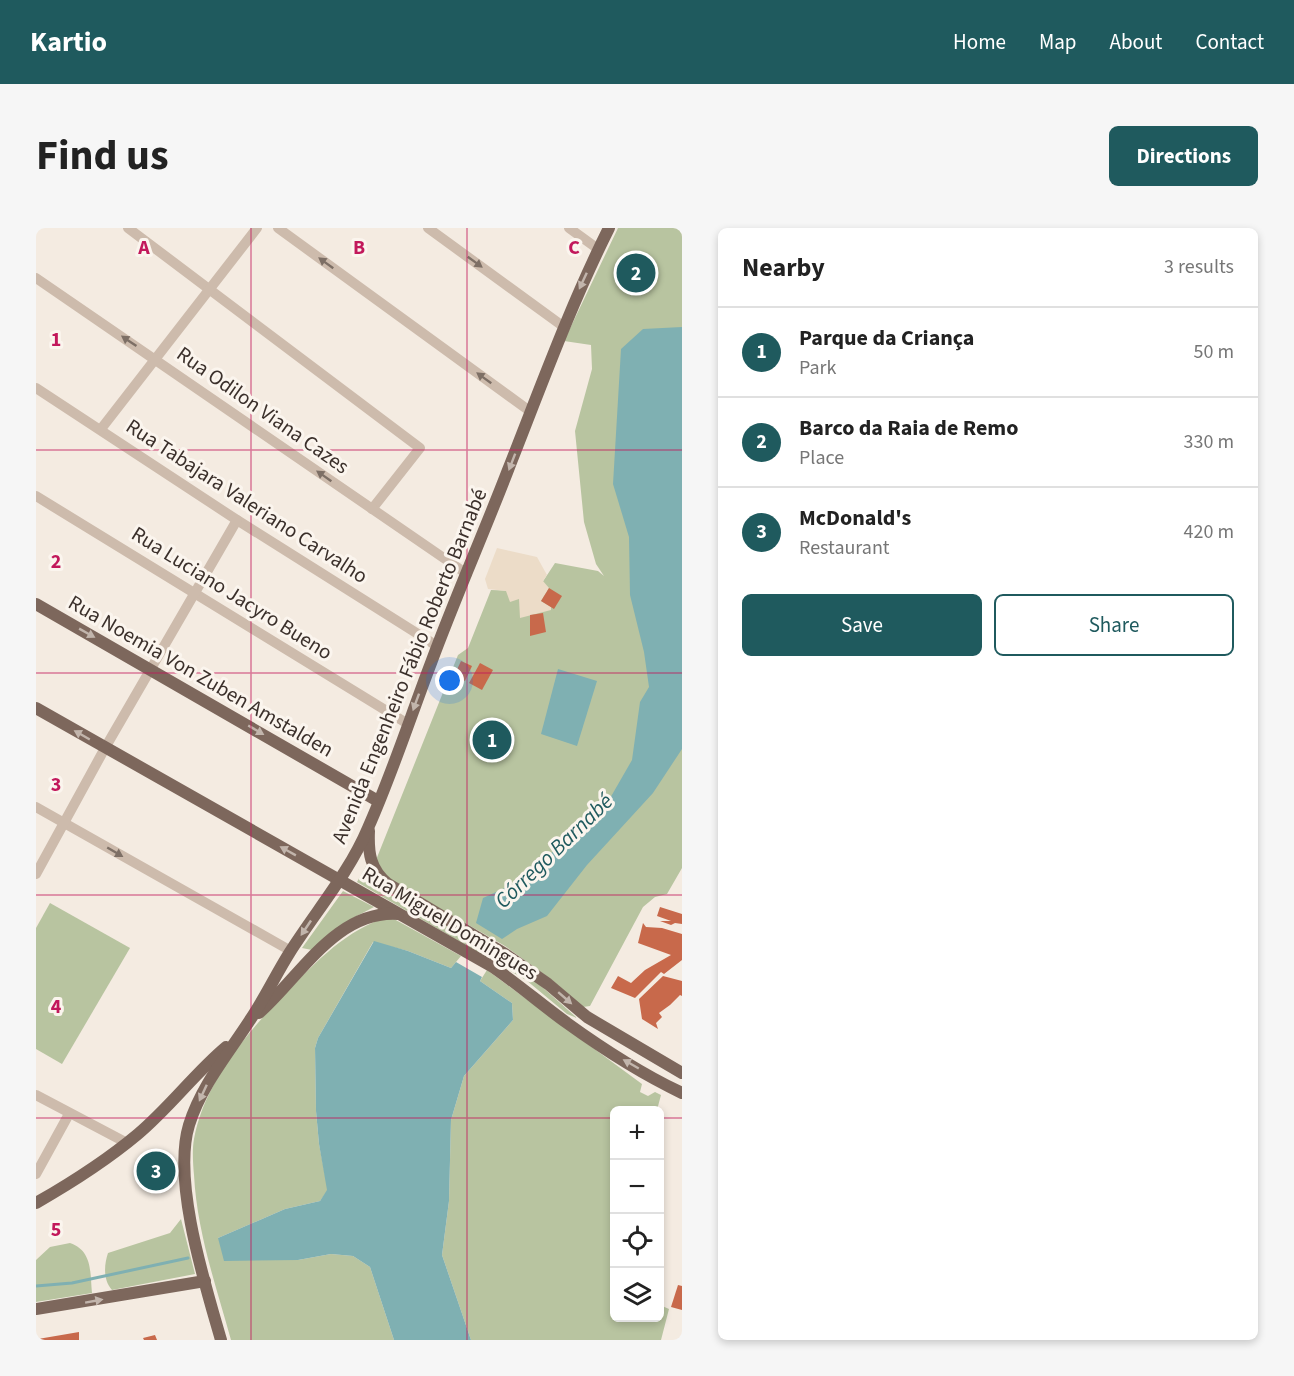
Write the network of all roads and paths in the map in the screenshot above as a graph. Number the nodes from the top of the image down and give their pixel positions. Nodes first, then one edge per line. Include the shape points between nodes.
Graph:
1 (128, 228) edge
2 (257, 228) edge
3 (278, 228) edge
4 (428, 228) edge
5 (569, 228) edge
6 (609, 228) edge
7 (598, 249) junction
8 (36, 278) edge
9 (210, 289) junction
10 (564, 327) junction
11 (156, 359) junction
12 (36, 388) edge
13 (531, 412) junction
14 (101, 429) junction
15 (36, 496) edge
16 (372, 509) junction
17 (237, 519) junction
18 (467, 574) junction
19 (194, 593) junction
20 (36, 604) edge
21 (437, 646) junction
22 (151, 669) junction
23 (36, 708) edge
24 (408, 724) junction
25 (105, 748) junction
26 (378, 801) junction
27 (36, 807) edge
28 (65, 823) junction
29 (369, 828) junction
30 (36, 874) edge
31 (339, 880) junction
32 (400, 914) junction
33 (291, 951) junction
34 (250, 1021) junction
35 (234, 1040) junction
36 (682, 1073) edge
37 (682, 1092) edge
38 (36, 1095) edge
39 (69, 1114) junction
40 (127, 1143) junction
41 (36, 1174) edge
42 (36, 1203) edge
43 (205, 1281) junction
44 (36, 1309) edge
45 (221, 1340) edge

1 - 9 street
2 - 9 street
13 -> 3 street
4 -> 10 street
5 - 7 street
6 - 7 main road, Avenida Engenheiro Fábio Roberto Barnabé
7 -> 10 main road, Avenida Engenheiro Fábio Roberto Barnabé
11 -> 8 street, Rua Odilon Viana Cazes
9 - 11 street
9 - 16 street via 420,448
10 - 13 main road, Avenida Engenheiro Fábio Roberto Barnabé
11 - 14 street
16 -> 11 street, Rua Odilon Viana Cazes
12 - 14 street, Rua Tabajara Valeriano Carvalho
13 -> 18 main road, Avenida Engenheiro Fábio Roberto Barnabé
14 - 17 street, Rua Tabajara Valeriano Carvalho
15 - 19 street, Rua Luciano Jacyro Bueno
16 - 18 street, Rua Odilon Viana Cazes
17 - 19 street
17 - 21 street, Rua Tabajara Valeriano Carvalho
18 - 21 main road, Avenida Engenheiro Fábio Roberto Barnabé
19 - 22 street
19 - 24 street, Rua Luciano Jacyro Bueno
20 -> 22 main road, Rua Noemia Von Zuben Amstalden
21 -> 24 main road, Avenida Engenheiro Fábio Roberto Barnabé
22 - 25 street
22 -> 26 main road, Rua Noemia Von Zuben Amstalden
25 -> 23 main road, Rua Miguel Domingues
24 - 26 main road, Avenida Engenheiro Fábio Roberto Barnabé
25 - 28 street
31 -> 25 main road, Rua Miguel Domingues
26 - 29 main road, Avenida Engenheiro Fábio Roberto Barnabé
27 - 28 street
28 - 30 street
28 -> 33 street
29 - 31 main road, Avenida Engenheiro Fábio Roberto Barnabé
29 -> 36 main road, Rua Miguel Domingues via 368,854 375,871 388,884 505,954 587,1017
31 - 32 main road, Rua Miguel Domingues
31 -> 33 main road, Avenida Engenheiro Fábio Roberto Barnabé
32 - 34 main road via 372,916 344,930
37 -> 32 main road, Rua Miguel Domingues via 604,1048 493,967
33 - 34 main road, Avenida Engenheiro Fábio Roberto Barnabé
34 - 35 main road, Avenida Engenheiro Fábio Roberto Barnabé
35 - 40 main road
35 -> 43 main road, Avenida Engenheiro Fábio Roberto Barnabé via 189,1125 184,1154 185,1188
38 - 39 street
39 - 40 street
39 - 41 street
40 - 42 main road
44 -> 43 main road
43 - 45 main road, Avenida Engenheiro Fábio Roberto Barnabé

